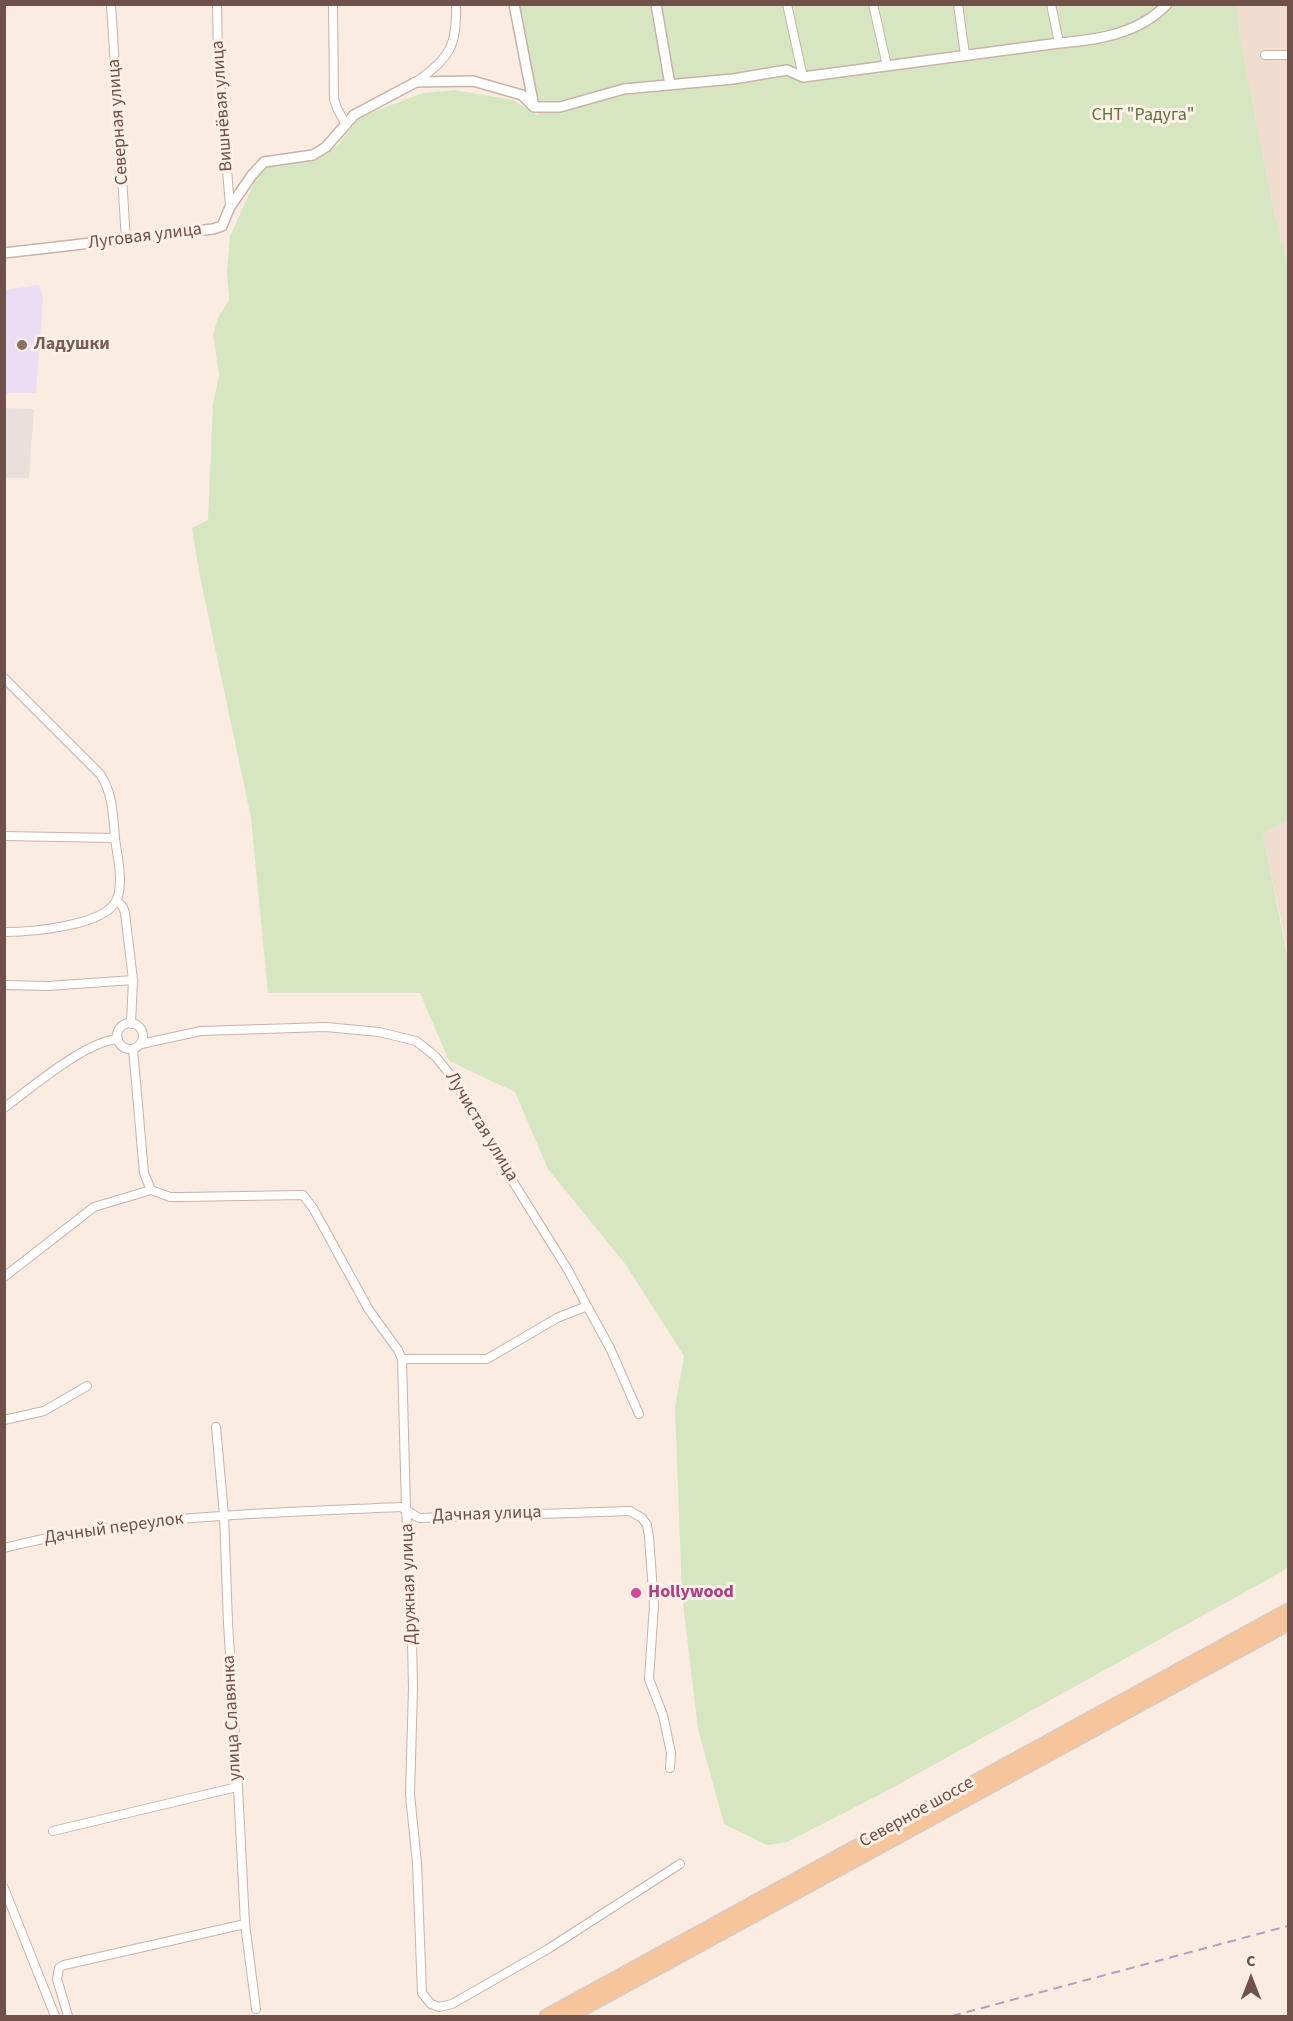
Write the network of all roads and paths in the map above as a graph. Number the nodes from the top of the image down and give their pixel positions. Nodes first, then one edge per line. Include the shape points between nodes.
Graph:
1 (111, 4) edge
2 (217, 4) edge
3 (333, 4) edge
4 (456, 4) edge
5 (514, 4) edge
6 (656, 4) edge
7 (787, 4) edge
8 (873, 4) edge
9 (958, 4) edge
10 (1050, 4) edge
11 (1167, 4) edge
12 (1059, 43) junction
13 (965, 55) junction
14 (1265, 55) dead end
15 (1288, 55) edge
16 (887, 66) junction
17 (803, 77) junction
18 (416, 82) junction
19 (670, 85) junction
20 (534, 107) junction
21 (346, 125) junction
22 (230, 207) junction
23 (126, 240) junction
24 (4, 253) edge
25 (4, 678) edge
26 (4, 836) edge
27 (115, 838) junction
28 (117, 901) junction
29 (4, 932) edge
30 (133, 980) junction
31 (4, 985) edge
32 (131, 1024) junction
33 (118, 1039) junction
34 (137, 1046) junction
35 (4, 1108) edge
36 (151, 1190) junction
37 (4, 1277) edge
38 (587, 1306) junction
39 (402, 1359) junction
40 (87, 1386) dead end
41 (639, 1414) dead end
42 (4, 1420) edge
43 (216, 1427) dead end
44 (406, 1509) junction
45 (224, 1515) junction
46 (4, 1548) edge
47 (1288, 1610) edge
48 (1288, 1624) edge
49 (670, 1768) dead end
50 (237, 1787) junction
51 (53, 1831) dead end
52 (680, 1864) dead end
53 (4, 1888) edge
54 (245, 1924) junction
55 (256, 2009) dead end
56 (55, 2016) edge
57 (69, 2016) edge
58 (546, 2016) edge
59 (570, 2016) edge

1 - 23 street, Северная улица
2 - 22 street, Вишнёвая улица
3 - 21 street via 334,99
4 - 18 street via 453,44
5 - 20 street
6 - 19 street
7 - 17 street
8 - 16 street
9 - 13 street
10 - 12 street
11 - 12 street via 1157,15 1127,31
12 - 13 street
13 - 16 street
14 - 15 street
16 - 17 street
17 - 19 street via 787,70
18 - 20 street via 473,81 522,95
18 - 21 street, Луговая улица via 364,108
19 - 20 street via 624,90 560,106
21 - 22 street, Луговая улица via 313,155 264,162
22 - 23 street, Луговая улица via 222,226 213,229
23 - 24 street, Луговая улица
25 - 27 street via 100,774 109,790
26 - 27 street
27 - 28 street
28 - 29 street via 98,915 68,926
28 - 30 street via 125,913
30 - 31 street
30 - 32 street
32 - 33 street via 119,1030
32 - 34 street via 143,1032
33 - 34 street via 123,1047
33 - 35 street via 109,1039 75,1056
34 - 36 street via 144,1173
34 - 38 street, Лучистая улица via 201,1031 326,1028 379,1032 416,1041 453,1078
36 - 37 street via 94,1207
36 - 39 street via 170,1197 303,1195
38 - 39 street via 557,1318 487,1359
38 - 41 street, Лучистая улица
39 - 44 street, Дружная улица
40 - 42 street via 44,1411
43 - 45 street, улица Славянка
44 - 45 street, Дачная улица
44 - 49 street, Дачная улица via 419,1518 620,1510 642,1518 650,1537 654,1605 649,1678 663,1714
44 - 52 street, Дружная улица via 413,1688 410,1795 422,1993 426,2000 439,2007 452,2004 548,1949
45 - 46 street, Дачный переулок via 65,1533
45 - 50 street, улица Славянка
47 - 58 main road, Северное шоссе
48 - 59 main road, Северное шоссе
50 - 51 street
50 - 54 street, улица Славянка
53 - 56 street
54 - 55 street, улица Славянка
54 - 57 street via 64,1965 59,1968 57,1979

